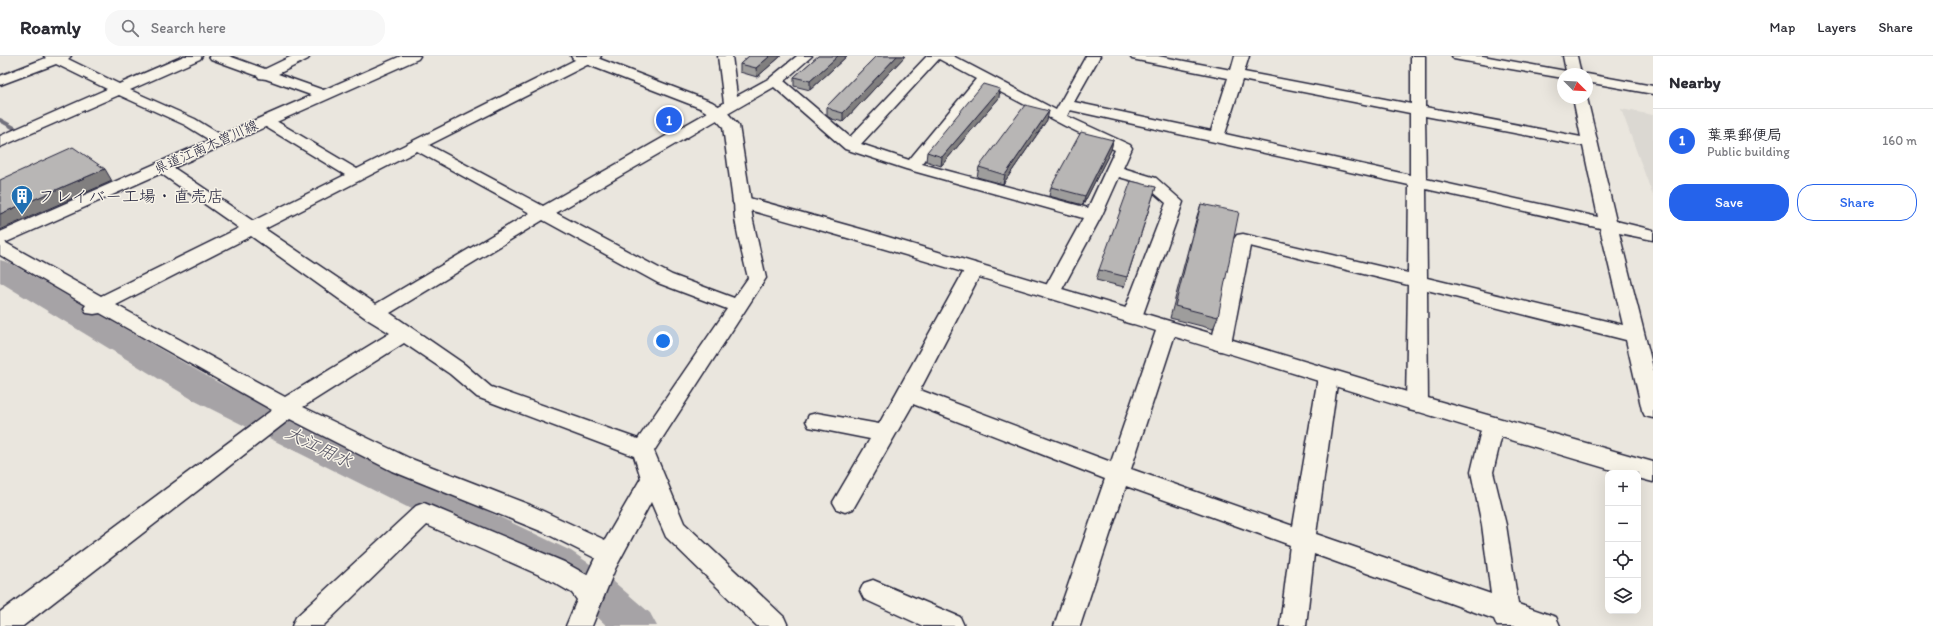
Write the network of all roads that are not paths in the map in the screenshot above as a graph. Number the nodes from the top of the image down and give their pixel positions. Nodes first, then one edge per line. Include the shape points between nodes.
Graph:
1 (195, 56) edge
2 (216, 56) edge
3 (302, 56) edge
4 (412, 56) edge
5 (725, 56) edge
6 (805, 56) edge
7 (934, 56) edge
8 (943, 56) edge
9 (1093, 56) edge
10 (1136, 56) edge
11 (1242, 56) edge
12 (1418, 56) edge
13 (1459, 56) edge
14 (1570, 56) edge
15 (57, 57) edge
16 (586, 57) edge
17 (1573, 68) edge
18 (1557, 73) edge
19 (264, 75) junction
20 (1236, 76) junction
21 (984, 79) junction
22 (1593, 79) edge
23 (0, 81) edge
24 (775, 81) junction
25 (120, 89) junction
26 (1653, 90) edge
27 (324, 95) junction
28 (1581, 104) edge
29 (724, 108) junction
30 (1417, 110) junction
31 (1062, 111) junction
32 (266, 121) junction
33 (1217, 137) junction
34 (221, 141) junction
35 (0, 142) edge
36 (1590, 143) junction
37 (417, 145) junction
38 (851, 146) junction
39 (912, 166) junction
40 (162, 167) junction
41 (1114, 171) junction
42 (356, 175) junction
43 (1416, 182) junction
44 (742, 202) junction
45 (543, 213) junction
46 (1093, 215) junction
47 (1608, 224) junction
48 (251, 228) junction
49 (1653, 235) edge
50 (0, 239) edge
51 (0, 247) edge
52 (974, 269) junction
53 (1416, 282) junction
54 (1051, 293) junction
55 (738, 306) junction
56 (97, 307) junction
57 (374, 314) junction
58 (1132, 317) junction
59 (1167, 328) junction
60 (403, 334) junction
61 (1641, 339) edge
62 (1221, 344) junction
63 (1328, 377) junction
64 (908, 394) junction
65 (1417, 404) junction
66 (1653, 410) edge
67 (276, 418) junction
68 (816, 421) dead end
69 (1493, 426) junction
70 (884, 433) junction
71 (643, 450) junction
72 (1653, 472) edge
73 (1118, 474) junction
74 (653, 478) junction
75 (845, 502) dead end
76 (1303, 540) junction
77 (607, 559) junction
78 (874, 591) dead end
79 (591, 594) junction
80 (1507, 619) edge
81 (9, 620) edge
82 (935, 623) edge
83 (305, 626) edge
84 (578, 626) edge
85 (775, 626) edge
86 (1067, 626) edge
87 (1293, 626) edge
88 (1547, 626) edge

1 - 25 street
2 - 19 street
3 - 19 street
4 - 27 main road, 県道江南木曽川線
5 - 29 street
6 - 24 street
7 - 38 street
8 - 21 street
9 - 31 street
10 - 20 street
11 - 20 street
12 - 30 street
13 - 18 street
14 - 17 street
15 - 23 street
15 - 25 street
16 - 29 main road
16 - 37 street
19 - 27 street
20 - 30 street
20 - 33 street
21 - 31 street
21 - 39 street
22 - 26 street
24 - 29 street
24 - 38 street
25 - 34 street via 190,122
25 - 35 street
27 - 32 main road, 県道江南木曽川線
28 - 36 street
29 - 44 main road via 731,126
29 - 45 street
30 - 36 street
30 - 43 street
31 - 33 street
31 - 41 street via 1124,148
32 - 34 main road, 県道江南木曽川線
32 - 42 street
33 - 43 street
34 - 40 main road, 県道江南木曽川線
36 - 47 street
37 - 42 street
37 - 45 street
38 - 39 street
39 - 46 street
40 - 48 street
40 - 50 main road, 県道江南木曽川線
41 - 46 street
41 - 58 street via 1150,181 1175,202
42 - 48 street
43 - 47 street
43 - 53 street
44 - 52 main road
44 - 55 street via 757,278
45 - 55 street via 665,278
45 - 57 street
46 - 54 street
47 - 49 street
47 - 61 street
48 - 56 street
48 - 57 street
51 - 56 street
52 - 54 main road
52 - 64 street
53 - 61 street
53 - 62 street via 1243,239
53 - 65 street
54 - 58 main road
55 - 71 street
56 - 67 street
57 - 60 street
58 - 59 main road
59 - 62 main road
59 - 73 street
60 - 67 street
60 - 71 street via 457,370 484,392
61 - 66 street
62 - 63 main road
63 - 65 main road
63 - 76 street
64 - 70 street
64 - 73 street
65 - 69 main road
67 - 77 street via 372,451 546,521 583,538
67 - 81 street
68 - 70 street
69 - 72 main road
69 - 80 street via 1482,472 1494,525
70 - 75 street
71 - 74 street
73 - 76 street
73 - 86 street
74 - 77 street
74 - 85 street via 676,530
76 - 80 street
76 - 87 street
77 - 79 street
78 - 82 street
79 - 83 street via 581,585 554,570 424,513
79 - 84 street
80 - 88 street

